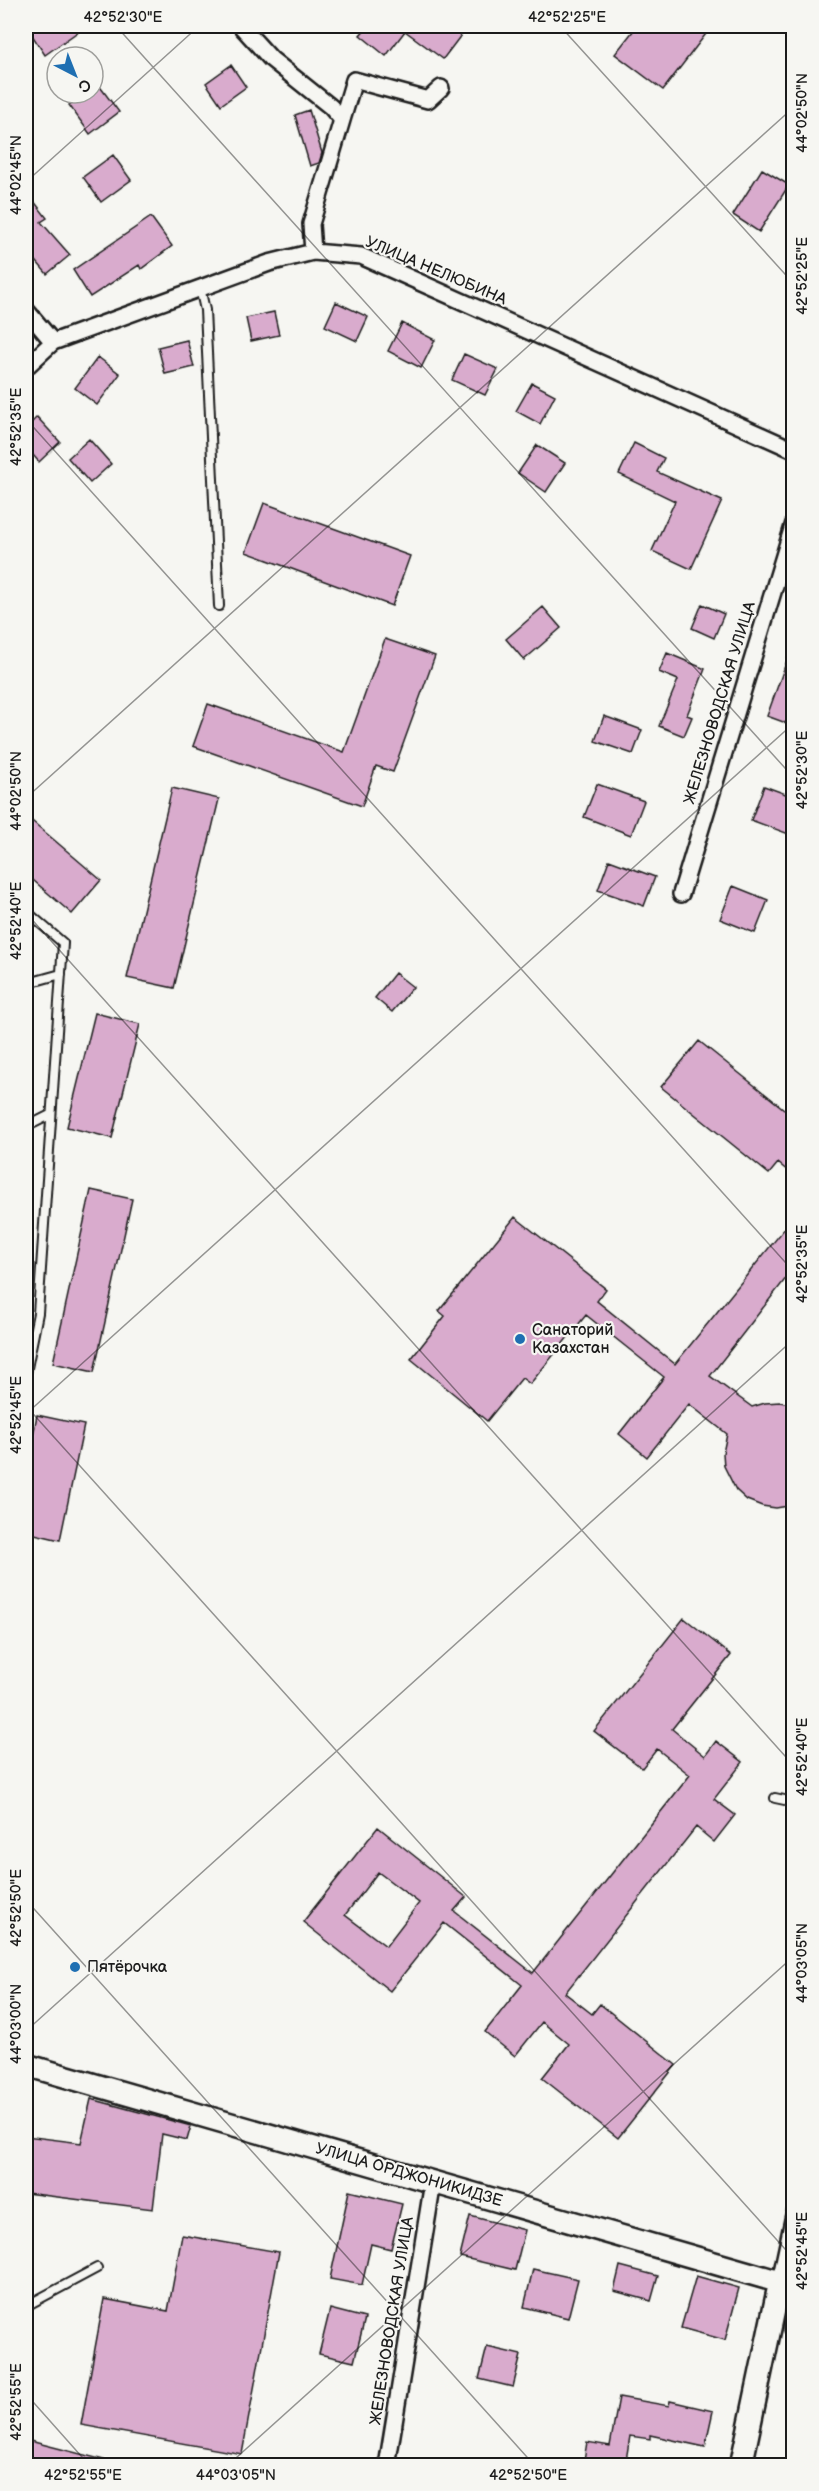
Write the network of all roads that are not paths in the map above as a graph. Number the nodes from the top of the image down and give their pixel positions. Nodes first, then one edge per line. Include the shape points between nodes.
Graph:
1 (241, 26) edge
2 (441, 88) dead end
3 (342, 120) junction
4 (313, 252) junction
5 (200, 288) junction
6 (26, 310) edge
7 (53, 342) junction
8 (26, 367) edge
9 (794, 450) edge
10 (794, 523) edge
11 (219, 606) dead end
12 (681, 894) dead end
13 (26, 911) edge
14 (61, 975) junction
15 (28, 982) edge
16 (50, 1115) junction
17 (26, 1127) edge
18 (26, 1326) edge
19 (34, 1329) junction
20 (26, 1373) edge
21 (775, 1798) dead end
22 (794, 1802) edge
23 (26, 2065) edge
24 (433, 2182) junction
25 (794, 2215) edge
26 (97, 2268) dead end
27 (787, 2283) edge
28 (26, 2307) edge
29 (387, 2466) edge
30 (741, 2466) edge

1 - 3 street via 271,59
2 - 3 street via 428,100 354,80
3 - 4 street via 311,224
4 - 5 street, УЛИЦА НЕЛЮБИНА
4 - 9 street, УЛИЦА НЕЛЮБИНА via 361,256
5 - 7 street, УЛИЦА НЕЛЮБИНА
5 - 11 lane via 205,310
6 - 7 street
7 - 8 street
10 - 12 street, ЖЕЛЕЗНОВОДСКАЯ УЛИЦА
13 - 14 lane via 63,943
14 - 15 lane
14 - 16 lane
16 - 17 lane
16 - 19 lane
18 - 19 lane
19 - 20 lane
21 - 22 lane
23 - 24 main road, УЛИЦА ОРДЖОНИКИДЗЕ
24 - 27 main road, УЛИЦА ОРДЖОНИКИДЗЕ
24 - 29 street, ЖЕЛЕЗНОВОДСКАЯ УЛИЦА
25 - 27 street
26 - 28 lane
27 - 30 main road

